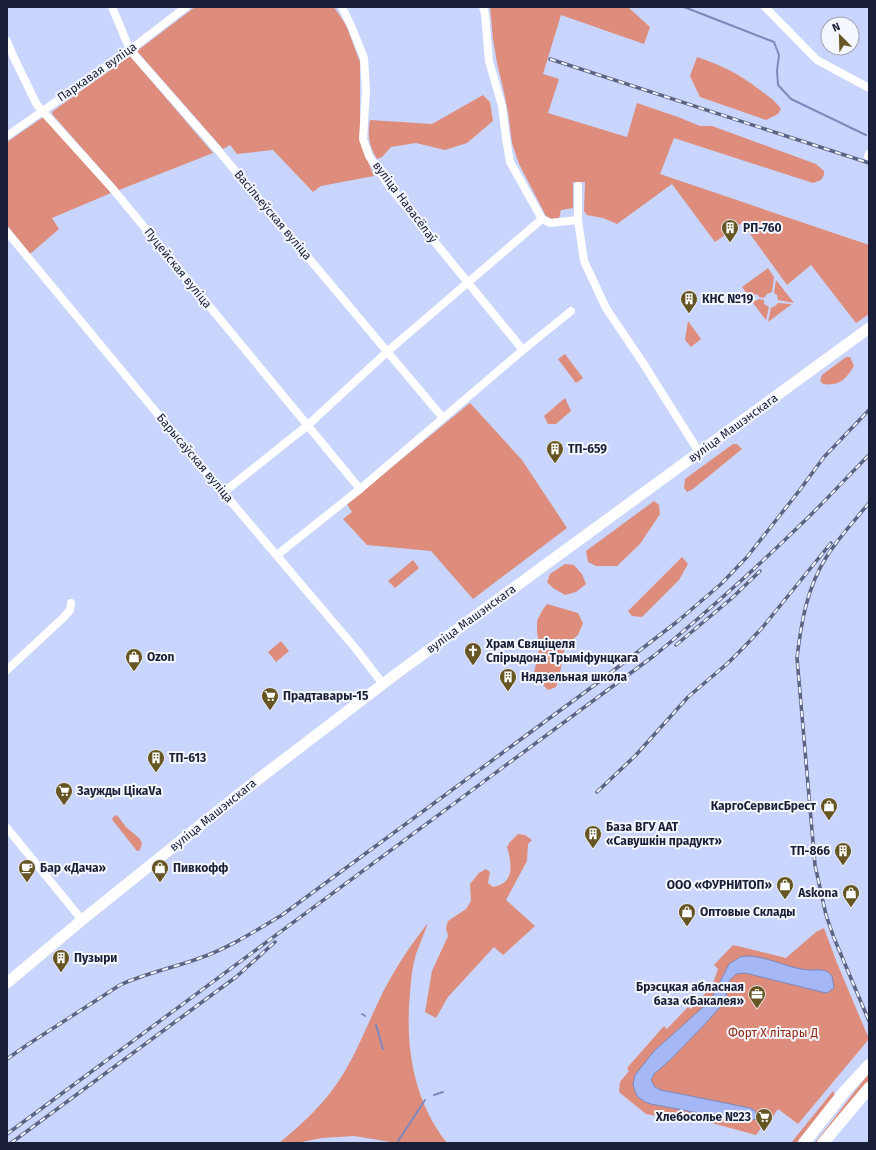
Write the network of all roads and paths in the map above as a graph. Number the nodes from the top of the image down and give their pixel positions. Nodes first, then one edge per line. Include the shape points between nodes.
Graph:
1 (112, 7) edge
2 (186, 7) edge
3 (342, 7) edge
4 (483, 7) edge
5 (765, 7) edge
6 (7, 41) edge
7 (130, 50) junction
8 (869, 88) edge
9 (42, 111) junction
10 (7, 136) edge
11 (578, 186) dead end
12 (542, 219) junction
13 (578, 220) junction
14 (7, 232) edge
15 (468, 283) junction
16 (571, 311) dead end
17 (869, 328) edge
18 (523, 350) junction
19 (388, 351) junction
20 (444, 418) junction
21 (308, 425) junction
22 (699, 452) junction
23 (360, 489) junction
24 (224, 492) junction
25 (277, 555) junction
26 (71, 603) dead end
27 (7, 670) edge
28 (384, 684) junction
29 (7, 828) edge
30 (82, 920) junction
31 (7, 983) edge
32 (869, 1064) edge
33 (869, 1088) edge
34 (804, 1143) edge
35 (824, 1143) edge

1 - 7 street, Васільеўская вуліца
2 - 7 street, Паркавая вуліца
3 - 15 street, вуліца Навасёлаў via 364,58 366,90 363,139 369,156 389,186
4 - 12 street via 489,61 502,106 510,162
5 - 8 street via 817,60
6 - 9 street, Пуцейская вуліца
7 - 9 street, Паркавая вуліца
7 - 19 street, Васільеўская вуліца
9 - 10 street, Паркавая вуліца
9 - 21 street, Пуцейская вуліца via 112,188
11 - 13 street
12 - 13 street via 550,222
12 - 15 street
13 - 22 street via 584,261 606,308
14 - 24 street, Барысаўская вуліца
15 - 18 street, вуліца Навасёлаў
15 - 19 street
16 - 18 street
17 - 22 main road, вуліца Машэнскага
18 - 20 street
19 - 20 street, Васільеўская вуліца
19 - 21 street
20 - 23 street
21 - 23 street, Пуцейская вуліца
21 - 24 street
22 - 28 main road, вуліца Машэнскага
23 - 25 street
24 - 25 street, Барысаўская вуліца
25 - 28 street, Барысаўская вуліца
26 - 27 street via 70,610 63,618
28 - 30 main road, вуліца Машэнскага via 239,794
29 - 30 street
30 - 31 main road, вуліца Машэнскага
32 - 34 main road
33 - 35 main road

